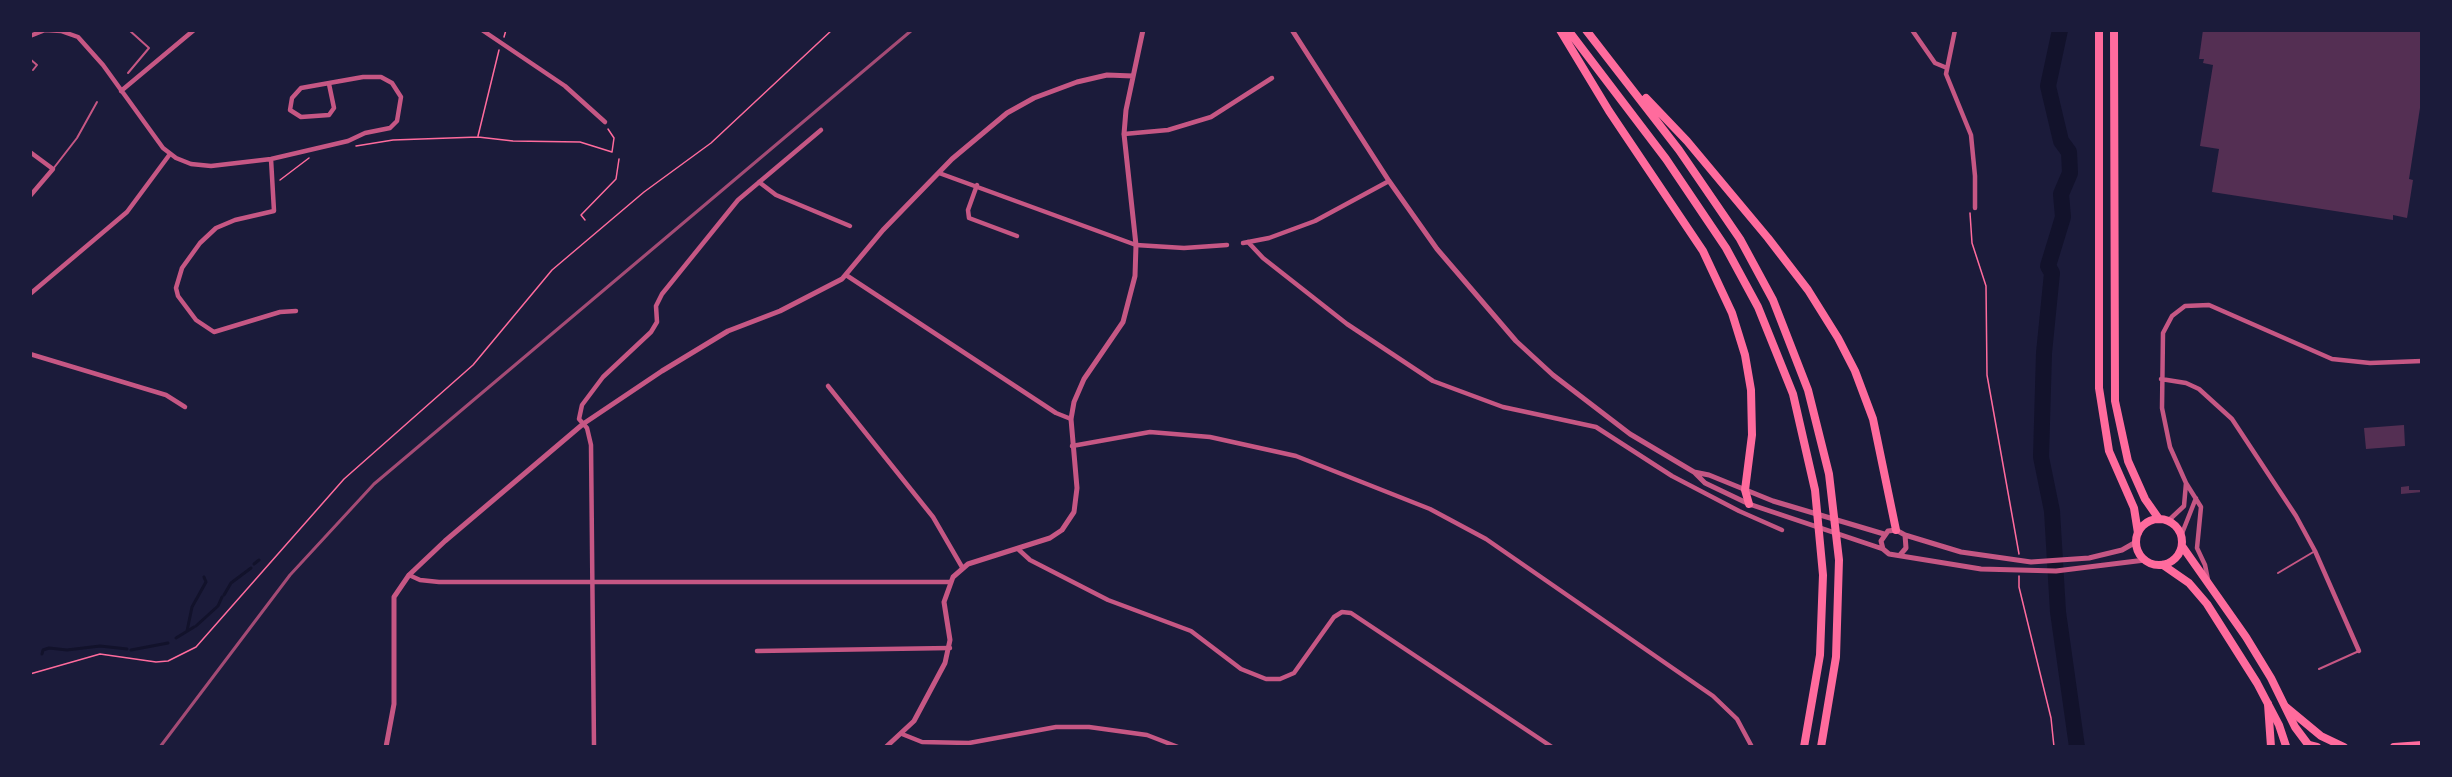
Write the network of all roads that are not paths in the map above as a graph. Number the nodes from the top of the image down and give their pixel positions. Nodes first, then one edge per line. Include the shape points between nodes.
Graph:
1 (61, 30) edge
2 (129, 30) edge
3 (194, 30) edge
4 (482, 30) edge
5 (1143, 30) edge
6 (1292, 30) edge
7 (1560, 30) edge
8 (1568, 30) edge
9 (1586, 30) edge
10 (1912, 30) edge
11 (1955, 30) edge
12 (2099, 30) edge
13 (2114, 30) edge
14 (30, 36) edge
15 (30, 59) edge
16 (1611, 62) junction
17 (135, 65) junction
18 (1947, 68) junction
19 (33, 70) dead end
20 (128, 73) dead end
21 (143, 74) junction
22 (1133, 76) junction
23 (1272, 78) dead end
24 (328, 84) junction
25 (121, 91) junction
26 (97, 102) dead end
27 (605, 122) road end
28 (821, 130) dead end
29 (1124, 134) junction
30 (30, 152) edge
31 (170, 154) junction
32 (271, 159) junction
33 (53, 169) junction
34 (939, 173) junction
35 (1389, 181) junction
36 (759, 182) junction
37 (977, 185) junction
38 (30, 196) edge
39 (1975, 208) road end
40 (850, 226) dead end
41 (1017, 236) dead end
42 (1136, 245) junction
43 (1227, 245) dead end
44 (846, 274) junction
45 (30, 294) edge
46 (296, 311) dead end
47 (30, 354) edge
48 (2422, 361) edge
49 (2161, 379) junction
50 (828, 386) dead end
51 (185, 407) dead end
52 (1071, 419) junction
53 (584, 424) junction
54 (1072, 446) junction
55 (1694, 472) junction
56 (2186, 483) junction
57 (1745, 490) junction
58 (2196, 498) junction
59 (1749, 504) junction
60 (2164, 520) junction
61 (1782, 530) dead end
62 (1896, 530) junction
63 (2138, 533) junction
64 (1884, 534) junction
65 (1905, 536) junction
66 (2181, 536) junction
67 (2136, 542) junction
68 (2182, 546) junction
69 (1018, 549) junction
70 (1883, 549) junction
71 (2315, 551) junction
72 (1900, 555) junction
73 (2145, 560) junction
74 (2163, 565) junction
75 (962, 567) junction
76 (2278, 573) dead end
77 (409, 575) junction
78 (950, 582) junction
79 (592, 583) junction
80 (2208, 583) junction
81 (950, 648) junction
82 (757, 651) dead end
83 (2359, 651) joint
84 (2319, 669) dead end
85 (2268, 704) junction
86 (2286, 707) junction
87 (902, 734) junction
88 (2310, 745) edge
89 (2422, 745) edge
90 (386, 747) edge
91 (594, 747) edge
92 (886, 747) edge
93 (1178, 747) edge
94 (1552, 747) edge
95 (1752, 747) edge
96 (1804, 747) edge
97 (1821, 747) edge
98 (2271, 747) edge
99 (2286, 747) edge
100 (2344, 747) edge
101 (2394, 747) edge

1 - 14 street via 45,30
1 - 25 street via 84,44
2 - 17 lane via 149,48
3 - 21 street
4 - 27 street via 565,86
5 - 22 street
6 - 35 street
7 - 57 highway via 1703,251 1732,313 1751,390 1752,435
8 - 96 highway via 1683,182 1742,275 1783,366 1800,418 1815,490 1822,552 1820,655
9 - 16 highway
10 - 18 street via 1935,63
11 - 18 street
12 - 63 highway via 2099,396 2109,451 2134,508
13 - 60 highway via 2115,401 2128,461 2145,499
15 - 19 lane via 37,64
16 - 62 highway via 1687,141 1760,229 1808,290 1838,338 1874,419
16 - 97 highway via 1715,200 1773,300 1808,390 1832,497 1839,560 1836,657
17 - 20 lane
17 - 21 lane
18 - 39 street via 1971,135
21 - 25 street
22 - 29 street
22 - 34 street via 1100,76 1034,98 986,129
23 - 29 street via 1211,117 1168,130
24 - 24 street via 296,91 290,110 301,117 329,115 334,108
24 - 32 street via 373,76 386,79 401,97 397,121 390,128 348,141
25 - 31 street
26 - 33 lane
28 - 36 street
29 - 42 street
30 - 33 street
31 - 32 street via 201,166
31 - 45 street via 127,212
32 - 46 street via 274,212 226,223 207,236 182,268 177,281 178,296 196,320 214,332 280,312
33 - 38 street
34 - 37 street
34 - 44 street
35 - 55 street via 1463,281 1528,353 1630,434
35 - 61 street via 1315,221 1245,243 1339,317 1433,381 1503,407 1586,422 1672,476
36 - 40 street via 776,195
36 - 53 street via 738,200 662,294 651,332 590,392 580,411 579,418
37 - 41 street via 969,218
37 - 42 street
42 - 43 street
42 - 52 street via 1135,276 1126,315 1081,385
44 - 52 street via 1056,413
44 - 53 street via 780,311 728,331
47 - 51 street via 166,395
48 - 49 street via 2370,363 2332,359 2209,305 2185,306 2172,316 2163,333
49 - 56 street via 2167,436
49 - 71 street via 2193,386 2227,412
50 - 75 street via 933,517
52 - 54 street
53 - 77 street
53 - 79 street via 591,446
54 - 69 street via 1077,488 1071,518 1056,534
54 - 95 street via 1150,432 1198,435 1276,450 1430,509 1474,531 1725,707
55 - 57 street
55 - 59 street via 1705,483
56 - 58 street
56 - 60 street via 2184,506
57 - 59 highway
57 - 64 street
58 - 66 street
58 - 80 street via 2202,514 2197,548
59 - 70 street
60 - 63 highway via 2147,523
60 - 66 highway via 2176,527
62 - 64 street
62 - 65 street
63 - 67 highway
64 - 70 street
65 - 67 street via 1938,547 2043,562 2089,558 2122,550
65 - 72 street via 1906,548
66 - 68 highway
67 - 73 highway
68 - 74 highway via 2176,559
68 - 80 highway
69 - 75 street
69 - 94 street via 1030,560 1108,600 1191,631 1241,669 1266,679 1294,673 1334,616 1351,613
70 - 72 street via 1892,556
71 - 76 lane
71 - 83 street
72 - 73 street via 2007,570 2090,568
73 - 74 highway
74 - 85 highway via 2189,583 2207,604
75 - 78 street
77 - 79 street via 439,582
77 - 90 street via 394,597 394,704
78 - 79 street
78 - 81 street via 944,602
79 - 91 street
80 - 86 highway via 2246,637
81 - 82 street
81 - 87 street via 928,697
83 - 84 lane
85 - 98 highway
85 - 99 highway
86 - 88 highway
86 - 100 highway via 2321,736
87 - 92 street
87 - 93 street via 922,742 969,743 1056,727 1089,727 1147,735
88 - 99 highway via 2293,739
89 - 101 highway

